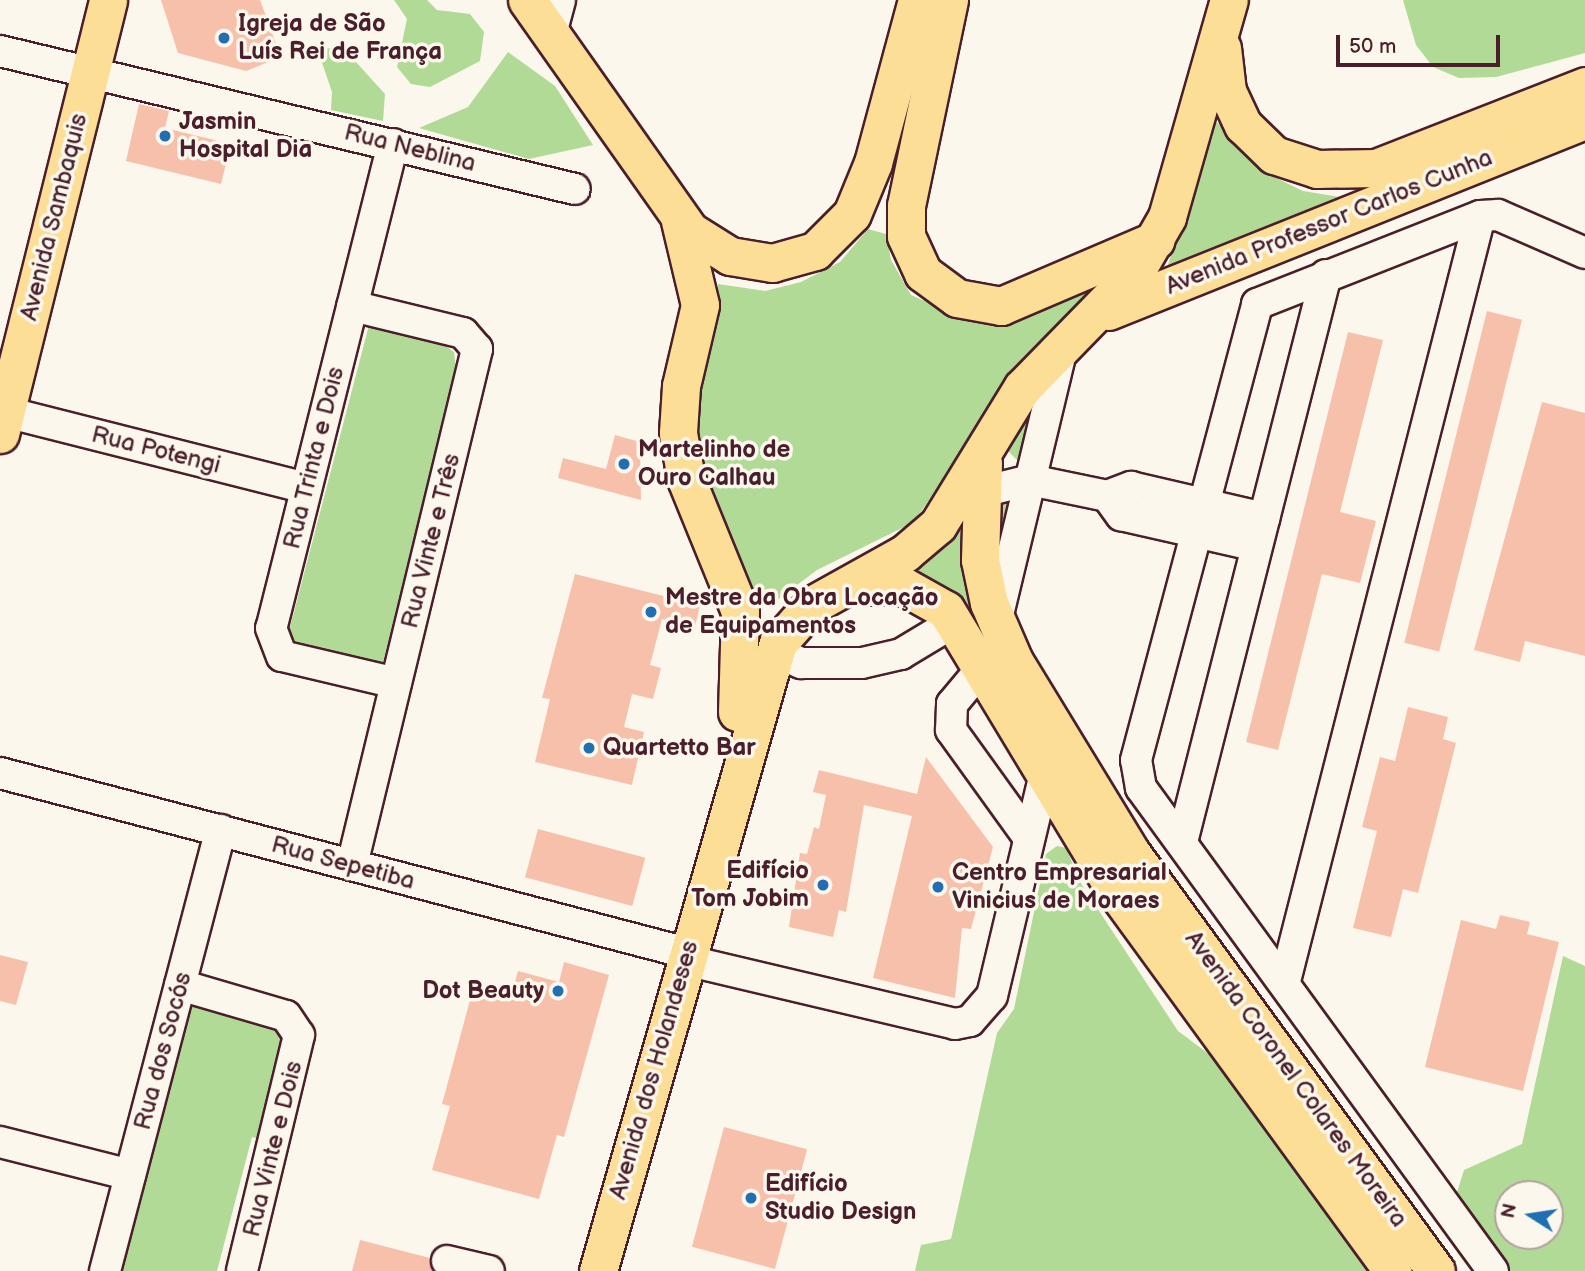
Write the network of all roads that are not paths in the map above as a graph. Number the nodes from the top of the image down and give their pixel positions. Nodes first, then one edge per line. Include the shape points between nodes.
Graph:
1 (108, 0) edge
2 (527, 0) edge
3 (917, 0) edge
4 (949, 0) edge
5 (1227, 8) edge
6 (556, 17) edge
7 (0, 51) edge
8 (90, 72) junction
9 (1585, 86) edge
10 (1585, 120) edge
11 (393, 144) junction
12 (575, 189) dead end
13 (677, 215) junction
14 (1480, 216) junction
15 (1157, 240) junction
16 (1585, 253) edge
17 (1326, 275) junction
18 (352, 306) junction
19 (1070, 336) junction
20 (2, 421) edge
21 (1030, 480) junction
22 (306, 488) junction
23 (967, 496) junction
24 (1107, 496) junction
25 (1203, 503) junction
26 (1264, 517) junction
27 (1195, 532) junction
28 (1257, 546) junction
29 (843, 587) junction
30 (954, 622) junction
31 (996, 623) junction
32 (774, 651) junction
33 (982, 668) junction
34 (396, 683) junction
35 (0, 773) edge
36 (1045, 773) junction
37 (221, 830) junction
38 (1029, 838) junction
39 (1182, 842) junction
40 (715, 852) junction
41 (352, 865) junction
42 (686, 956) junction
43 (1284, 981) junction
44 (180, 985) junction
45 (0, 1142) edge
46 (130, 1175) junction
47 (447, 1261) dead end
48 (105, 1271) edge
49 (242, 1271) edge
50 (489, 1271) edge
51 (598, 1271) edge
52 (1393, 1271) edge
53 (1436, 1271) edge
54 (1493, 1271) edge

1 - 8 main road, Avenida Sambaquis
2 - 6 main road
3 - 13 main road via 873,163 852,214 830,240 797,259 753,262 714,249
4 - 15 main road via 906,205 906,236 923,273 957,298 1000,306
5 - 9 main road, Avenida Professor Carlos Cunha via 1223,71 1235,110 1259,144 1307,168 1376,168
5 - 15 main road
6 - 13 main road
7 - 8 street, Rua Neblina
8 - 11 street, Rua Neblina
8 - 20 main road, Avenida Sambaquis
10 - 19 main road, Avenida Professor Carlos Cunha via 1120,305
11 - 12 street, Rua Neblina
11 - 18 street, Rua Trinta e Dois
13 - 40 main road via 700,305 678,402 680,450 742,625 743,672
14 - 16 street via 1498,215
14 - 17 street
14 - 43 street
15 - 19 main road via 1125,285
17 - 25 street via 1257,304
17 - 26 street
18 - 22 street, Rua Trinta e Dois
18 - 34 street, Rua Vinte e Três via 463,333 477,349
19 - 21 street
19 - 23 main road, Avenida Coronel Colares Moreira via 991,432
20 - 22 street, Rua Potengi
21 - 23 street
21 - 24 street
21 - 31 street
22 - 34 street, Rua Trinta e Dois via 271,641 282,656
23 - 29 main road, Avenida dos Holandeses via 918,544
23 - 31 main road, Avenida Coronel Colares Moreira
24 - 25 street via 1131,487
24 - 27 street via 1121,515
25 - 26 street
25 - 27 street
26 - 28 street
27 - 28 street
27 - 39 street via 1136,760 1141,788
28 - 39 street
29 - 30 main road, Avenida Coronel Colares Moreira via 912,588 938,601
29 - 32 main road, Avenida dos Holandeses via 801,614
30 - 32 street via 901,654 862,663 801,663
30 - 33 main road, Avenida Coronel Colares Moreira
31 - 53 main road, Avenida Coronel Colares Moreira via 1132,854
32 - 40 main road, Avenida dos Holandeses
33 - 36 main road, Avenida Coronel Colares Moreira
33 - 38 street via 952,704 951,730
34 - 41 street, Rua Vinte e Três
35 - 37 street, Rua Sepetiba
36 - 38 street
36 - 52 main road, Avenida Coronel Colares Moreira via 1117,893
37 - 41 street, Rua Sepetiba
37 - 44 street, Rua dos Socós
38 - 42 street, Rua Sepetiba via 992,996 963,1024
39 - 43 street
40 - 42 main road, Avenida dos Holandeses
41 - 42 street, Rua Sepetiba
42 - 51 main road, Avenida dos Holandeses
43 - 54 street
44 - 46 street, Rua dos Socós
44 - 49 street, Rua Vinte e Dois via 286,1016 299,1035
45 - 46 street
46 - 48 street, Rua dos Socós
47 - 50 street

